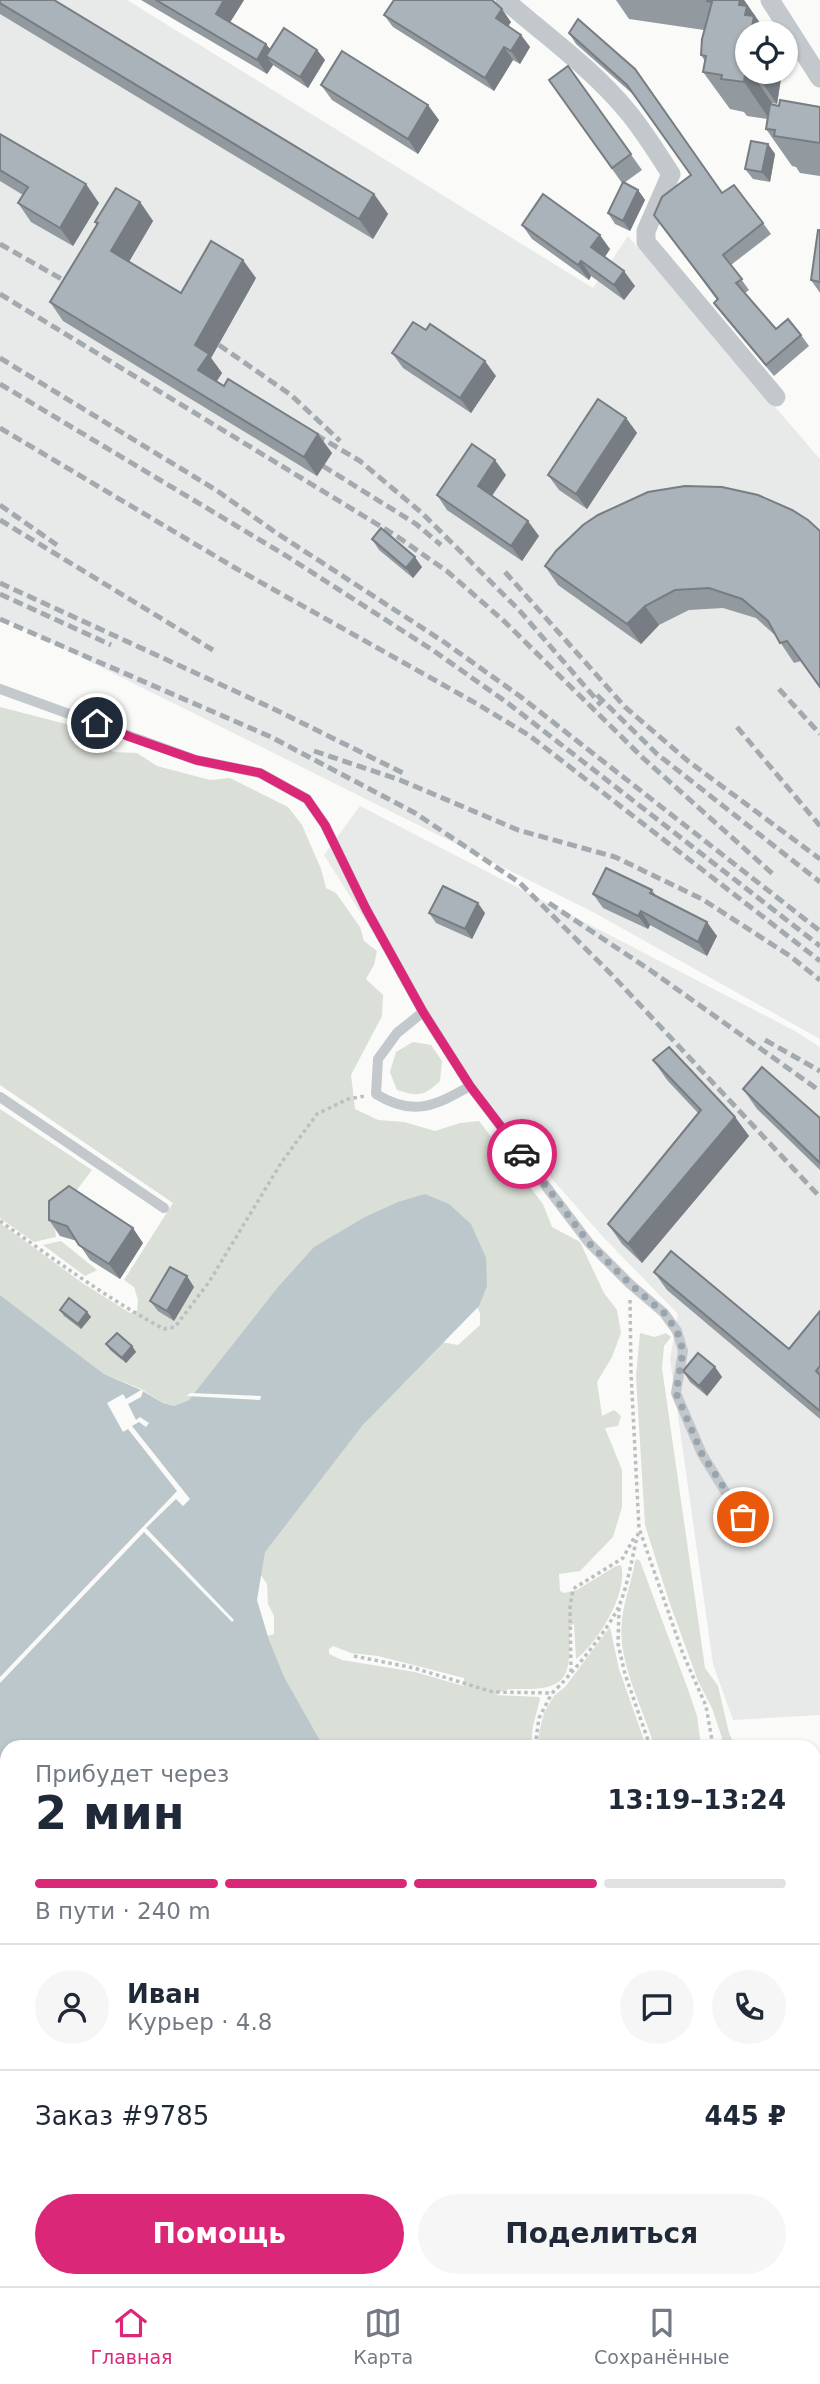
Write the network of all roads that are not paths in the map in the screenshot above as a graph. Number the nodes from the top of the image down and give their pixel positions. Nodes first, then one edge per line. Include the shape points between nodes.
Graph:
1 (505, 0) edge
2 (770, 0) edge
3 (820, 78) edge
4 (776, 397) dead end
5 (0, 689) edge
6 (423, 1012) junction
7 (470, 1086) junction
8 (0, 1097) edge
9 (164, 1208) dead end
10 (752, 1528) dead end

1 - 4 street via 604,86 650,142 671,174 646,231 646,242
2 - 3 street
5 - 6 lane via 196,760 260,773 307,799
6 - 7 lane
6 - 7 lane via 397,1033 378,1059 376,1094 415,1108 440,1103
7 - 10 lane via 589,1243 664,1313 677,1331 683,1351 676,1393 702,1454
8 - 9 lane

